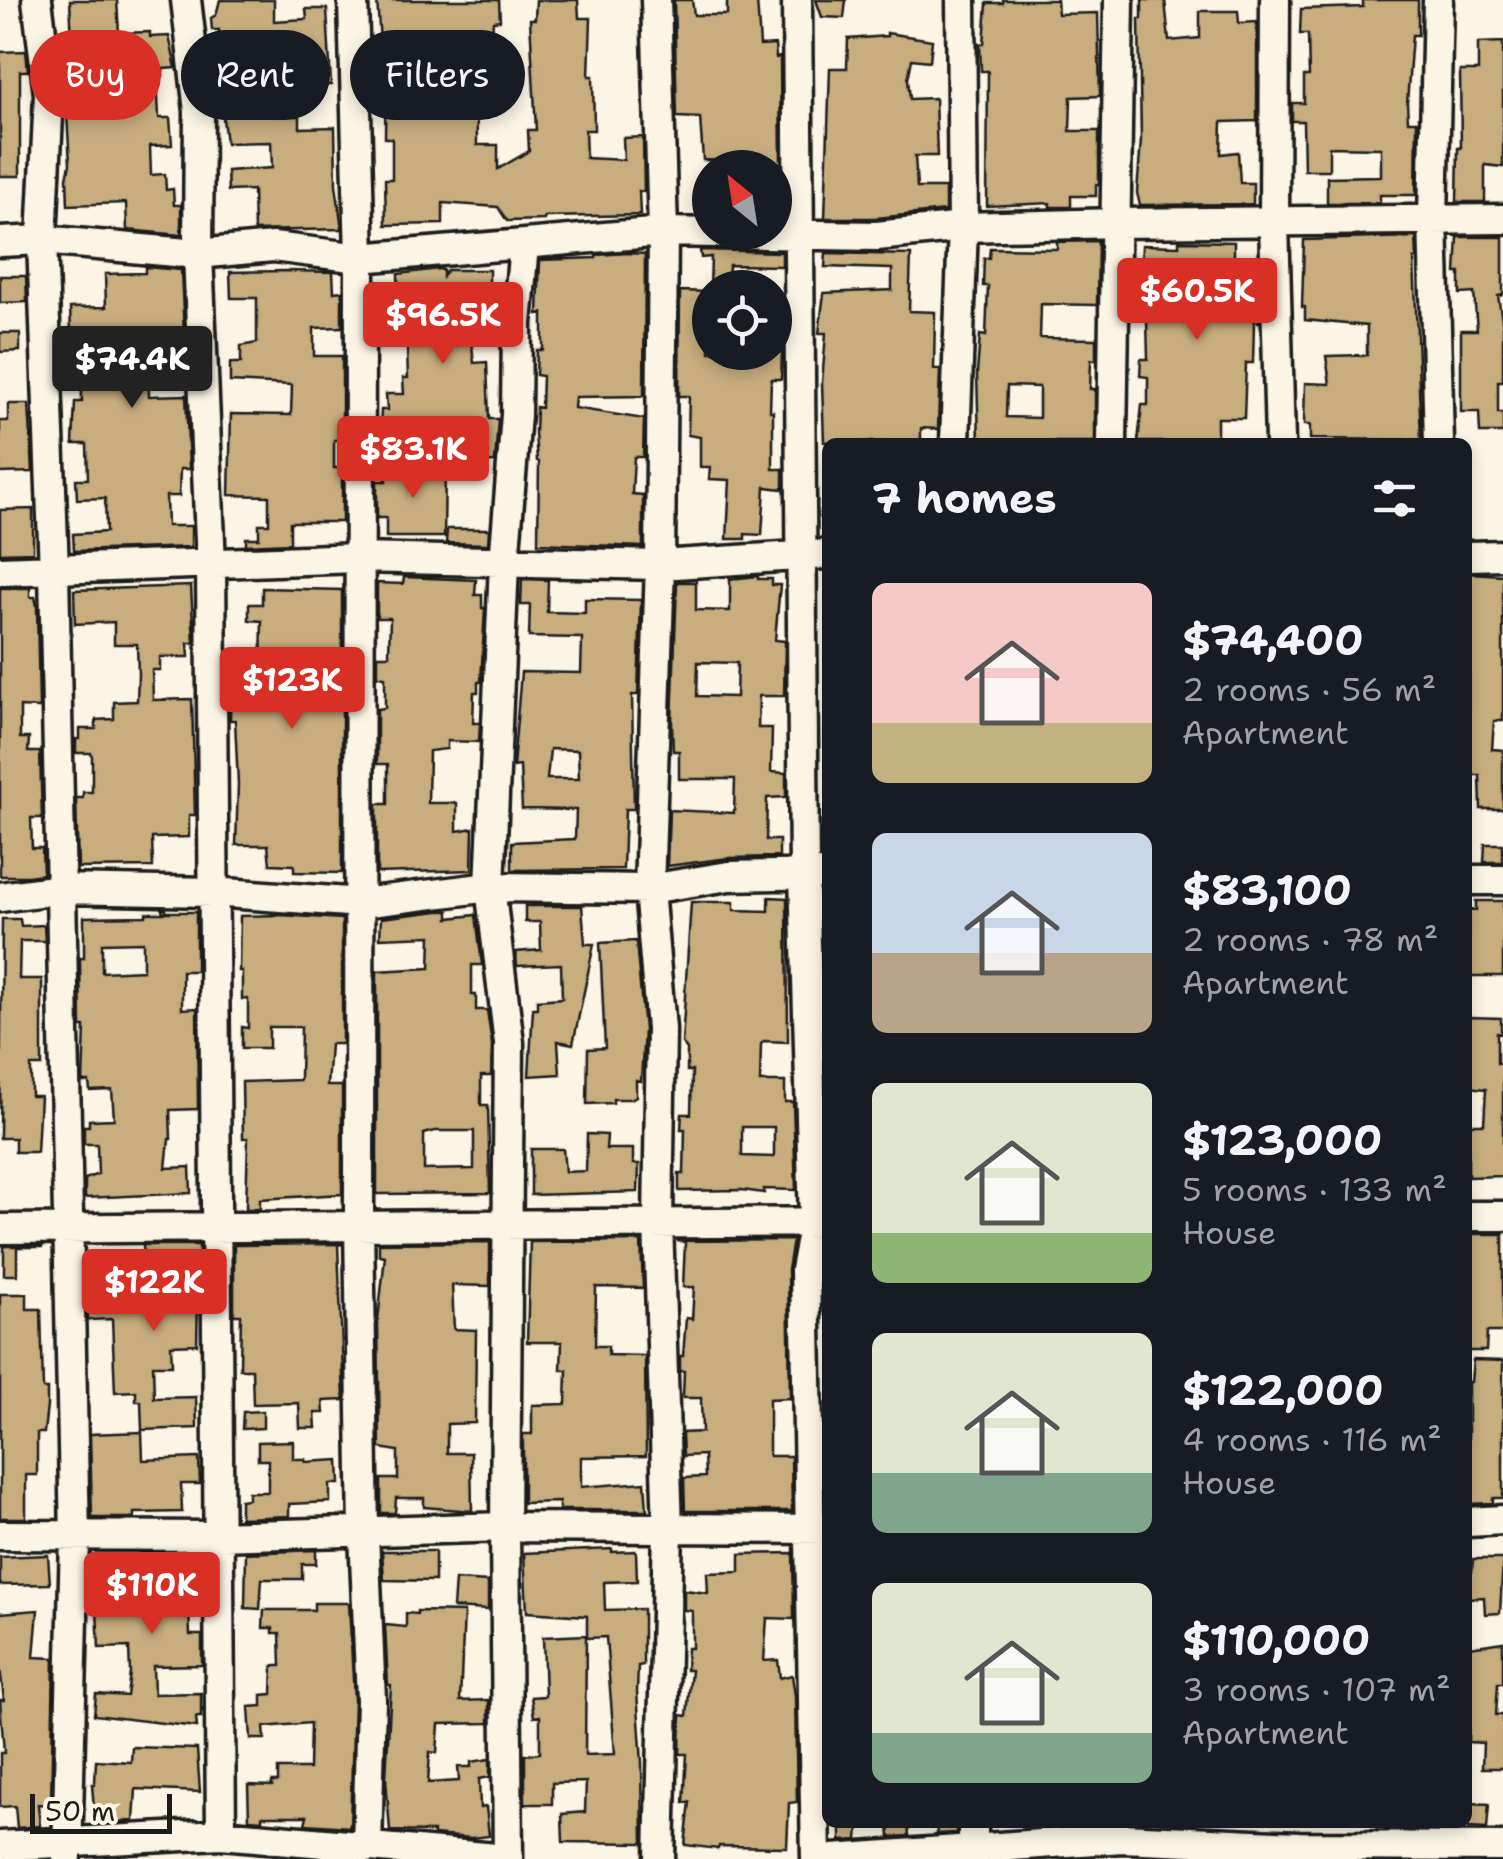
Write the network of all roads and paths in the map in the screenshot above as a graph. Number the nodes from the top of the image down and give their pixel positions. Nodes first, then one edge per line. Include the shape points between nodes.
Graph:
1 (38, 0) edge
2 (186, 0) edge
3 (354, 0) edge
4 (656, 0) edge
5 (798, 0) edge
6 (961, 0) edge
7 (1119, 0) edge
8 (1275, 0) edge
9 (1438, 0) edge
10 (1433, 219) junction
11 (1503, 219) edge
12 (1274, 221) junction
13 (1117, 223) junction
14 (963, 227) junction
15 (663, 232) junction
16 (797, 236) junction
17 (42, 240) junction
18 (0, 242) edge
19 (524, 245) junction
20 (198, 254) junction
21 (360, 258) junction
22 (955, 438) edge
23 (1112, 438) edge
24 (1280, 438) edge
25 (1439, 438) edge
26 (814, 554) edge
27 (1503, 555) edge
28 (1472, 556) edge
29 (358, 558) junction
30 (504, 563) junction
31 (211, 565) junction
32 (660, 565) junction
33 (0, 571) edge
34 (54, 571) junction
35 (816, 874) edge
36 (1472, 880) edge
37 (1503, 880) edge
38 (490, 887) junction
39 (61, 889) junction
40 (649, 889) junction
41 (212, 892) junction
42 (0, 896) edge
43 (360, 903) junction
44 (1472, 1216) edge
45 (1503, 1216) edge
46 (821, 1222) edge
47 (658, 1223) junction
48 (508, 1224) junction
49 (359, 1226) junction
50 (216, 1227) junction
51 (68, 1228) junction
52 (0, 1229) edge
53 (1503, 1520) edge
54 (1472, 1522) edge
55 (505, 1527) junction
56 (819, 1529) edge
57 (668, 1530) junction
58 (364, 1532) junction
59 (0, 1534) edge
60 (216, 1536) junction
61 (74, 1538) junction
62 (221, 1834) junction
63 (1121, 1840) edge
64 (1298, 1842) edge
65 (1443, 1842) edge
66 (973, 1844) edge
67 (0, 1846) edge
68 (1503, 1847) edge
69 (367, 1848) junction
70 (66, 1850) edge
71 (660, 1859) edge
72 (816, 1859) edge
73 (833, 1859) edge

1 - 17 street via 48,94
2 - 20 street via 199,111
3 - 21 street
4 - 15 street
5 - 16 street
6 - 14 street
7 - 13 street
8 - 12 street
9 - 10 street
10 - 11 street
10 - 12 street
10 - 25 street
12 - 13 street
12 - 24 street
13 - 14 street
13 - 23 street
14 - 16 street
14 - 22 street
15 - 16 street
15 - 19 street
15 - 32 street
16 - 26 street
17 - 18 street
17 - 20 street
17 - 34 street
19 - 21 street
19 - 30 street
20 - 21 street via 273,247
20 - 31 street
21 - 29 street
26 - 32 street
26 - 35 street
27 - 28 street
29 - 30 street
29 - 31 street
29 - 43 street
30 - 32 street
30 - 38 street
31 - 34 street
31 - 41 street
32 - 40 street
33 - 34 street
34 - 39 street
35 - 40 street via 728,876
35 - 46 street
36 - 37 street
38 - 40 street
38 - 43 street
38 - 48 street via 509,1044
39 - 41 street
39 - 42 street
39 - 51 street
40 - 47 street via 661,1029
41 - 43 street
41 - 50 street
43 - 49 street
44 - 45 street
46 - 47 street
46 - 56 street via 805,1270
47 - 48 street
47 - 57 street
48 - 49 street
48 - 55 street
49 - 50 street
49 - 58 street
50 - 51 street
50 - 60 street
51 - 52 street
51 - 61 street
53 - 54 street
55 - 57 street
55 - 58 street
55 - 69 street via 508,1859
56 - 57 street
56 - 72 street
57 - 71 street
58 - 60 street
58 - 69 street via 371,1700
59 - 61 street
60 - 61 street
60 - 62 street
61 - 70 street
62 - 69 street
62 - 70 street
63 - 64 street
63 - 66 street
64 - 65 street
65 - 68 street
66 - 73 street
67 - 70 street

